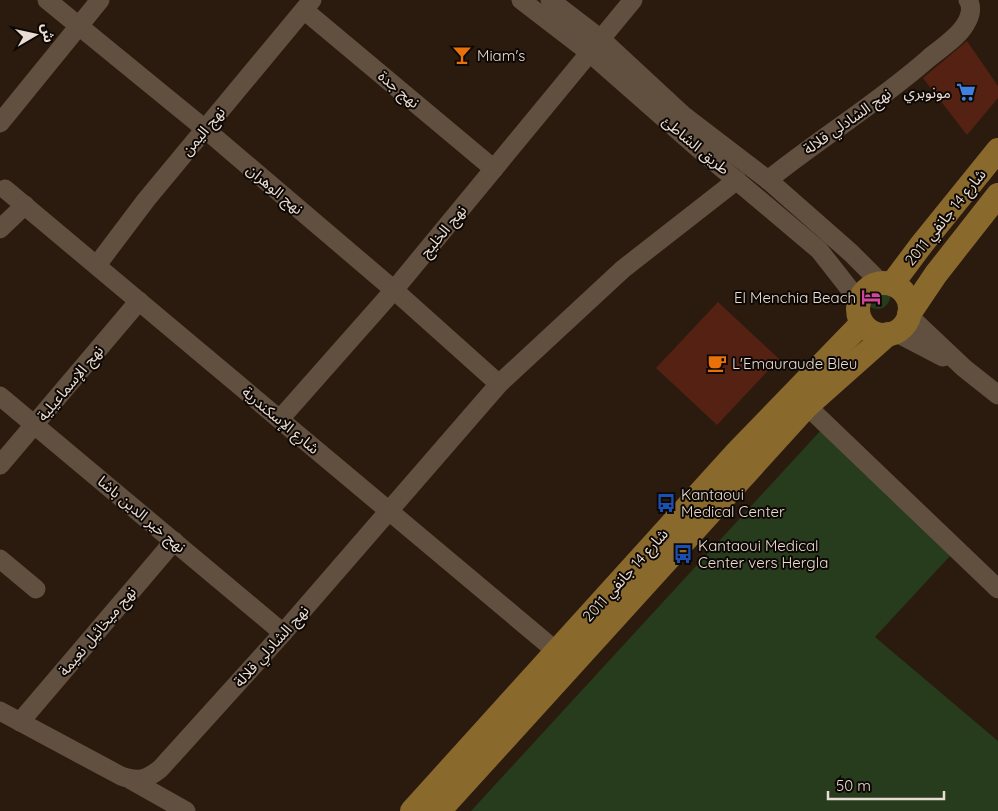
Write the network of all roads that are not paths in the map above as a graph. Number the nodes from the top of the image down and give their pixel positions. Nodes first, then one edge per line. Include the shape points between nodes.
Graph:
1 (47, 0) edge
2 (100, 0) edge
3 (521, 0) edge
4 (550, 0) edge
5 (633, 0) edge
6 (968, 0) edge
7 (308, 5) edge
8 (80, 26) junction
9 (596, 46) junction
10 (0, 123) edge
11 (205, 129) junction
12 (998, 150) edge
13 (494, 169) junction
14 (737, 180) junction
15 (768, 180) junction
16 (2, 186) edge
17 (998, 195) edge
18 (25, 205) junction
19 (0, 228) edge
20 (97, 265) junction
21 (886, 283) junction
22 (394, 290) junction
23 (139, 301) junction
24 (861, 312) junction
25 (900, 324) junction
26 (499, 384) junction
27 (998, 395) edge
28 (0, 396) edge
29 (807, 406) junction
30 (280, 419) junction
31 (34, 424) junction
32 (0, 465) edge
33 (388, 510) junction
34 (174, 541) junction
35 (0, 559) edge
36 (36, 589) dead end
37 (998, 589) edge
38 (283, 633) junction
39 (556, 651) junction
40 (0, 711) edge
41 (20, 722) junction
42 (131, 780) junction
43 (186, 811) edge
44 (412, 811) edge
45 (438, 811) edge

1 - 8 street, نهج الوهران
2 - 8 street
3 - 9 street, طريق الشاطئ
4 - 9 street, طريق الشاطئ
5 - 9 street, نهج الخليج
6 - 15 street, نهج الشادلي قلالة via 971,8 968,20 959,32 901,83 810,146
7 - 11 street, نهج اليمن
7 - 13 street, نهج جدة
8 - 10 street
8 - 11 street, نهج الوهران
9 - 13 street, نهج الخليج
9 - 14 street, طريق الشاطئ
9 - 15 street, طريق الشاطئ
11 - 20 street, نهج اليمن
11 - 22 street, نهج الوهران
12 - 21 main road, شارع 14 جانفي 2011
13 - 22 street, نهج الخليج
14 - 24 street, طريق الشاطئ via 819,250
14 - 26 street, نهج الشادلي قلالة via 623,269
15 - 21 street, طريق الشاطئ
16 - 18 street, شارع الإسكندرية
17 - 25 main road, شارع 14 جانفي 2011
18 - 19 street
18 - 20 street, شارع الإسكندرية
20 - 23 street, شارع الإسكندرية
21 - 24 main road via 871,286 864,292
21 - 25 main road via 904,292 910,306
22 - 26 street, نهج الوهران
22 - 30 street, نهج الخليج
23 - 30 street, شارع الإسكندرية
23 - 31 street, نهج الإسماعيلية
24 - 25 main road via 869,330 878,334
24 - 39 main road, شارع 14 جانفي 2011
25 - 27 street
25 - 29 main road, شارع 14 جانفي 2011
26 - 33 street, نهج الشادلي قلالة
28 - 31 street, نهج خير الدين باشا
29 - 37 street
29 - 45 main road, شارع 14 جانفي 2011
30 - 33 street, شارع الإسكندرية
31 - 32 street, نهج الإسماعيلية
31 - 34 street, نهج خير الدين باشا
33 - 38 street, نهج الشادلي قلالة
33 - 39 street, شارع الإسكندرية
34 - 38 street, نهج خير الدين باشا
34 - 41 street, نهج ميخائيل نعيمة
35 - 36 street
38 - 42 street, نهج الشادلي قلالة via 160,770 144,780
39 - 44 main road, شارع 14 جانفي 2011
40 - 41 street
41 - 42 street
42 - 43 street

